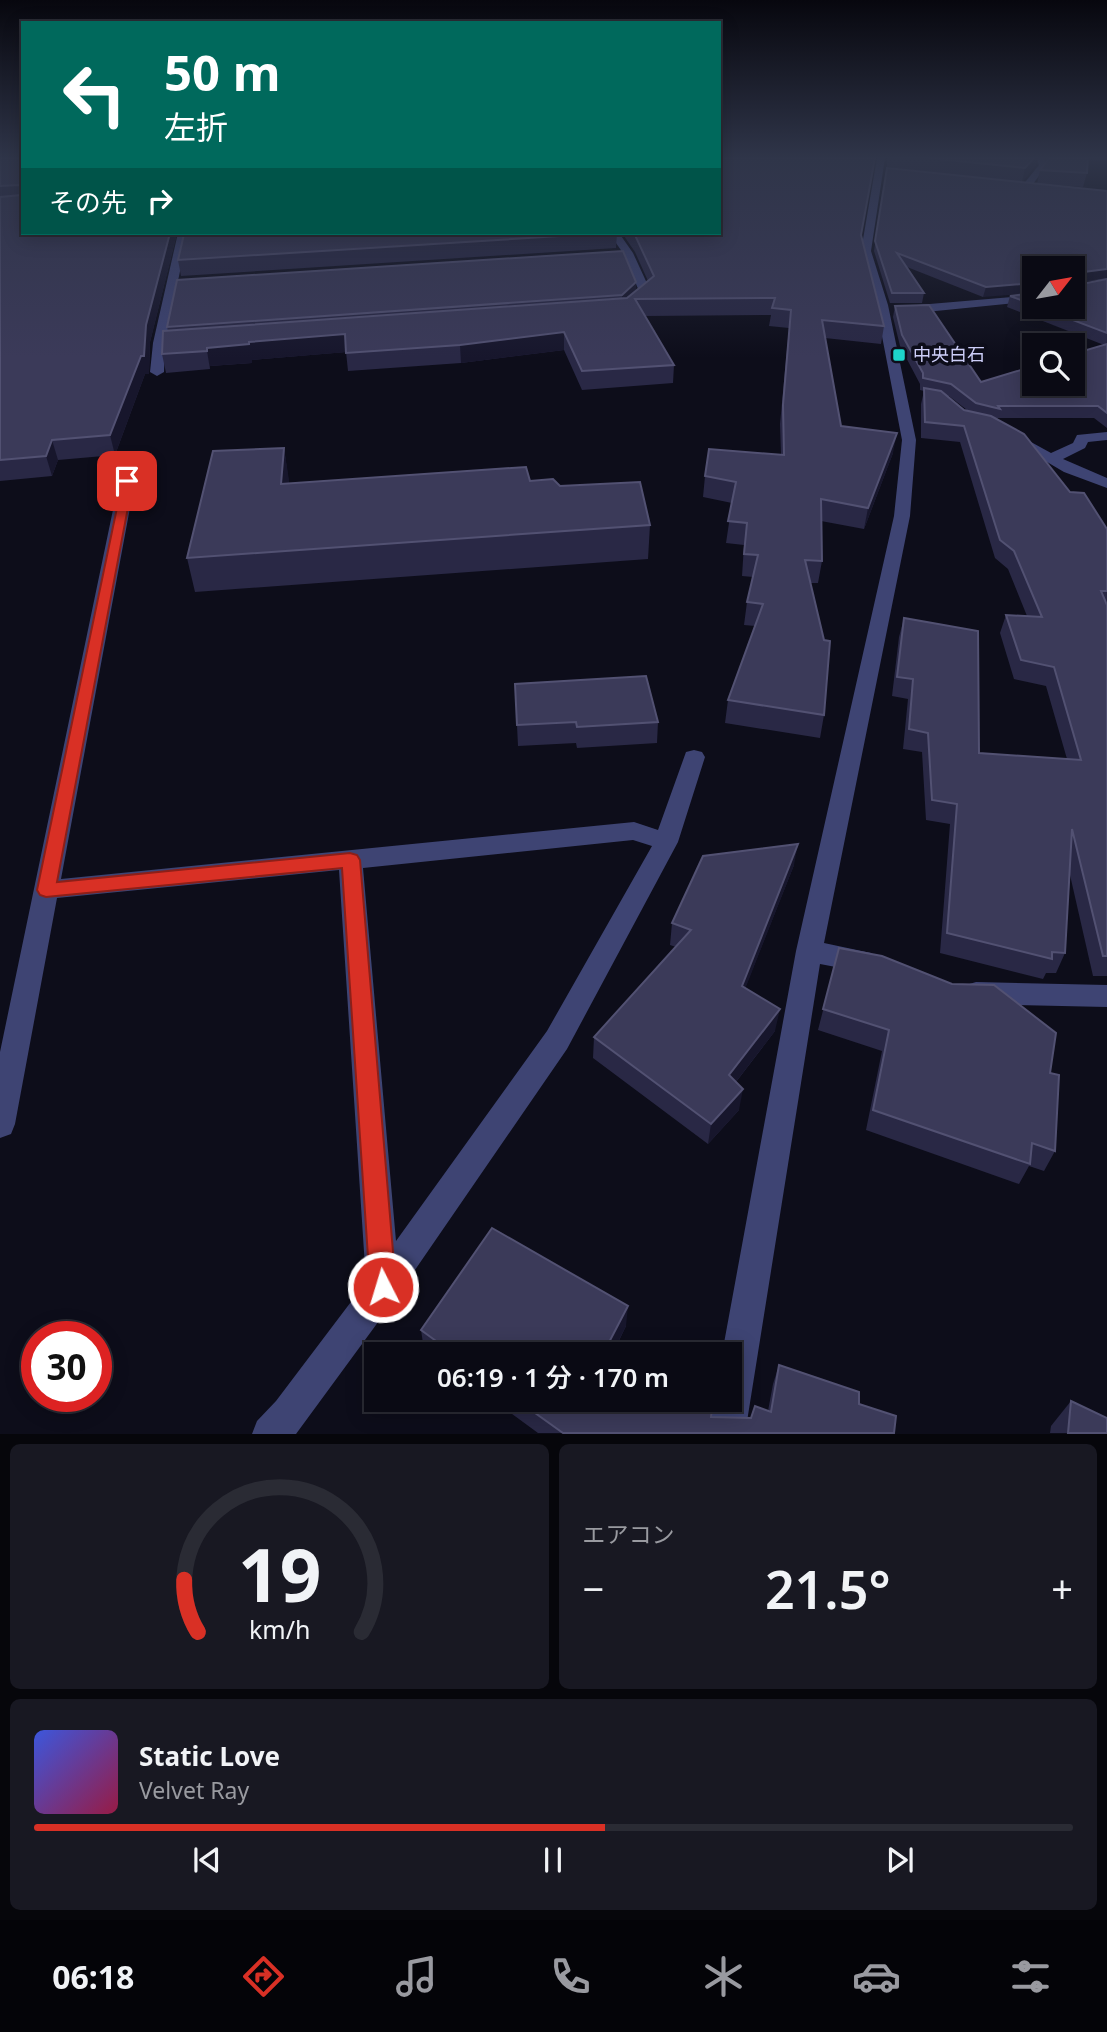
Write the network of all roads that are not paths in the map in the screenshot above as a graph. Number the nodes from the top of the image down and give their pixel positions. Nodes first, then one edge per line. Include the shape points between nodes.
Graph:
1 (872, 225) edge
2 (615, 235) edge
3 (181, 239) edge
4 (194, 244) edge
5 (628, 253) junction
6 (614, 254) edge
7 (187, 282) edge
8 (173, 283) junction
9 (1022, 299) edge
10 (612, 310) edge
11 (883, 310) junction
12 (173, 342) edge
13 (159, 343) junction
14 (157, 372) dead end
15 (1004, 434) edge
16 (1107, 436) edge
17 (1051, 459) junction
18 (127, 481) dead end
19 (1107, 483) edge
20 (694, 757) dead end
21 (666, 842) junction
22 (350, 860) junction
23 (46, 890) junction
24 (809, 951) junction
25 (890, 969) edge
26 (945, 992) edge
27 (1107, 996) edge
28 (0, 1124) edge
29 (383, 1287) junction
30 (270, 1433) edge
31 (726, 1433) edge

1 - 11 street via 866,251
2 - 5 street
3 - 4 street
3 - 8 street
5 - 6 street
5 - 10 street via 645,292 626,309
7 - 8 street
8 - 13 street
9 - 11 street
11 - 24 street via 910,395 902,516
12 - 13 street
13 - 14 street
15 - 17 street
16 - 17 street via 1082,438 1080,445
17 - 19 street
18 - 23 street
20 - 21 street
21 - 22 street via 634,831
21 - 29 street via 557,1040
22 - 23 street
22 - 29 street
23 - 28 street
24 - 25 street
24 - 31 street
26 - 27 street
29 - 30 street

